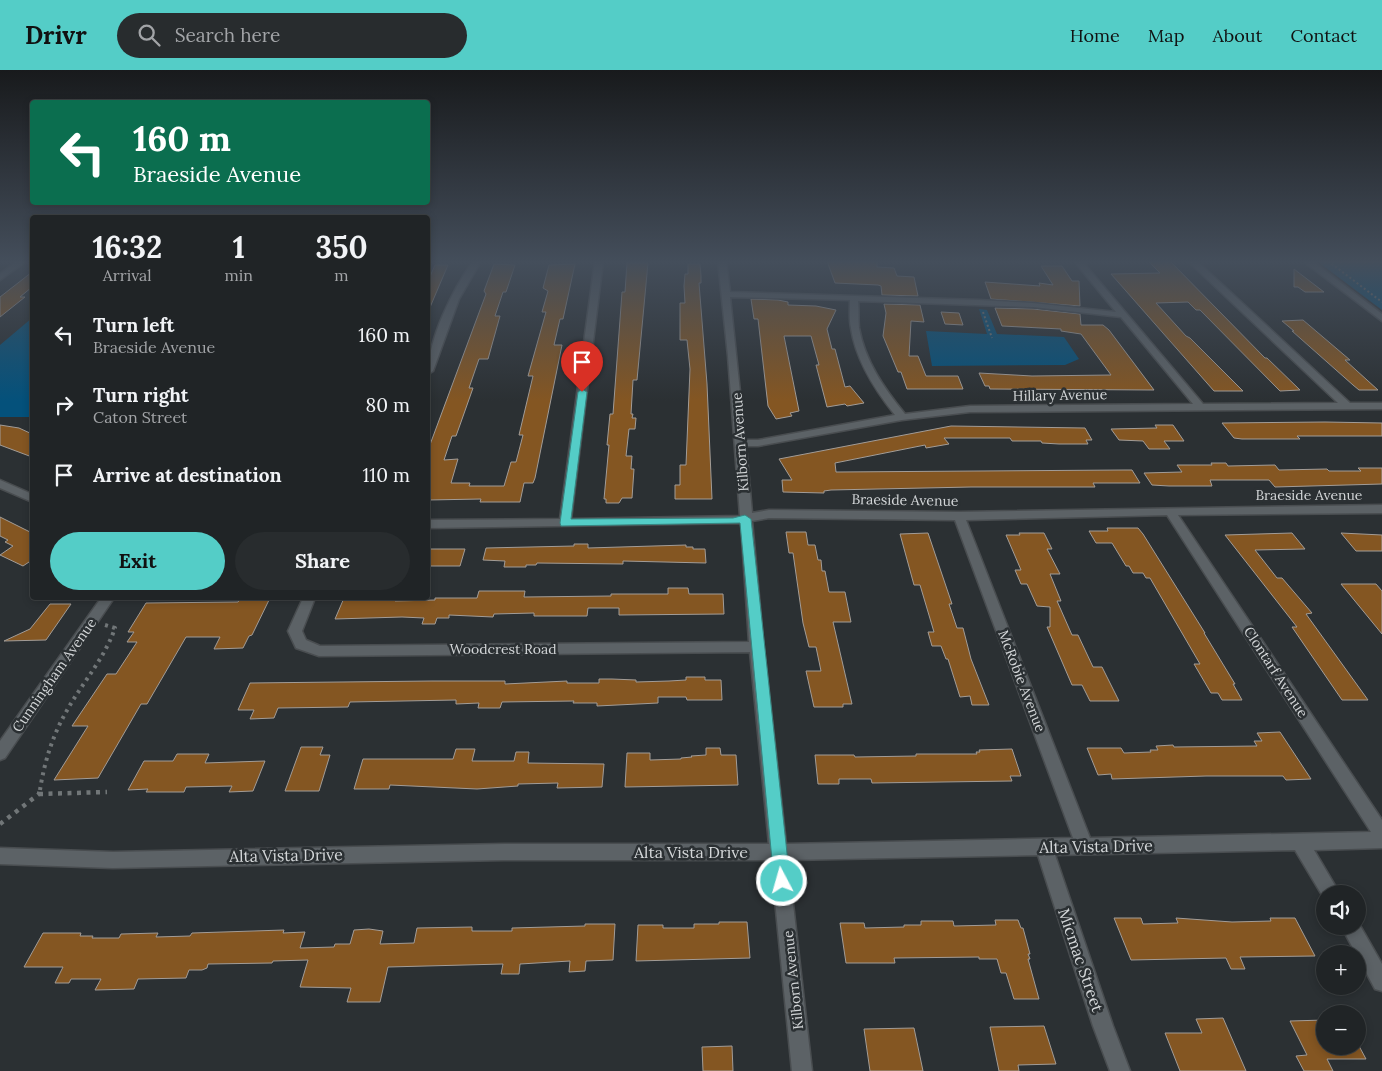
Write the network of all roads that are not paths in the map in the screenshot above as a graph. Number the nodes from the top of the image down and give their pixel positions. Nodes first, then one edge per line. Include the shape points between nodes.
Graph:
1 (452, 308) edge
2 (593, 308) edge
3 (727, 308) edge
4 (854, 308) edge
5 (1057, 308) edge
6 (1116, 308) edge
7 (1242, 308) edge
8 (1368, 308) edge
9 (1122, 315) junction
10 (1382, 318) edge
11 (430, 365) edge
12 (1347, 406) junction
13 (1382, 406) edge
14 (1200, 407) junction
15 (902, 417) junction
16 (741, 444) junction
17 (0, 484) edge
18 (30, 497) edge
19 (1382, 509) edge
20 (1170, 511) junction
21 (959, 516) junction
22 (745, 519) junction
23 (565, 523) junction
24 (430, 524) edge
25 (107, 600) edge
26 (308, 600) edge
27 (757, 647) junction
28 (0, 752) edge
29 (1382, 834) edge
30 (1382, 840) edge
31 (1300, 842) junction
32 (1044, 847) junction
33 (1085, 847) junction
34 (779, 852) junction
35 (0, 856) edge
36 (1326, 885) edge
37 (1355, 935) edge
38 (1382, 982) edge
39 (802, 1071) edge
40 (1120, 1071) edge

1 - 11 street
2 - 23 street
3 - 16 street, Kilborn Avenue
4 - 15 street via 855,331 863,358 879,388
5 - 9 street
6 - 9 street
7 - 12 street
8 - 10 street
9 - 14 street
12 - 13 street, Hillary Avenue
12 - 14 street, Hillary Avenue
14 - 15 street, Hillary Avenue via 970,409
15 - 16 street, Hillary Avenue
16 - 22 street, Kilborn Avenue
17 - 18 street
19 - 20 street, Braeside Avenue
20 - 21 street, Braeside Avenue
20 - 29 street, Clontarf Avenue
21 - 22 street, Braeside Avenue via 769,514
21 - 33 street, McRobie Avenue
22 - 23 street, Braeside Avenue
22 - 27 street, Kilborn Avenue
23 - 24 street, Braeside Avenue
25 - 28 street, Cunningham Avenue
26 - 27 street, Woodcrest Road via 295,631 301,644 318,651
27 - 34 street, Kilborn Avenue
30 - 31 street, Alta Vista Drive
31 - 33 street, Alta Vista Drive
31 - 36 street
32 - 33 street, Alta Vista Drive
32 - 34 street, Alta Vista Drive
32 - 40 street, Micmac Street
34 - 35 street, Alta Vista Drive via 504,852 113,860
34 - 39 street, Kilborn Avenue
37 - 38 street

